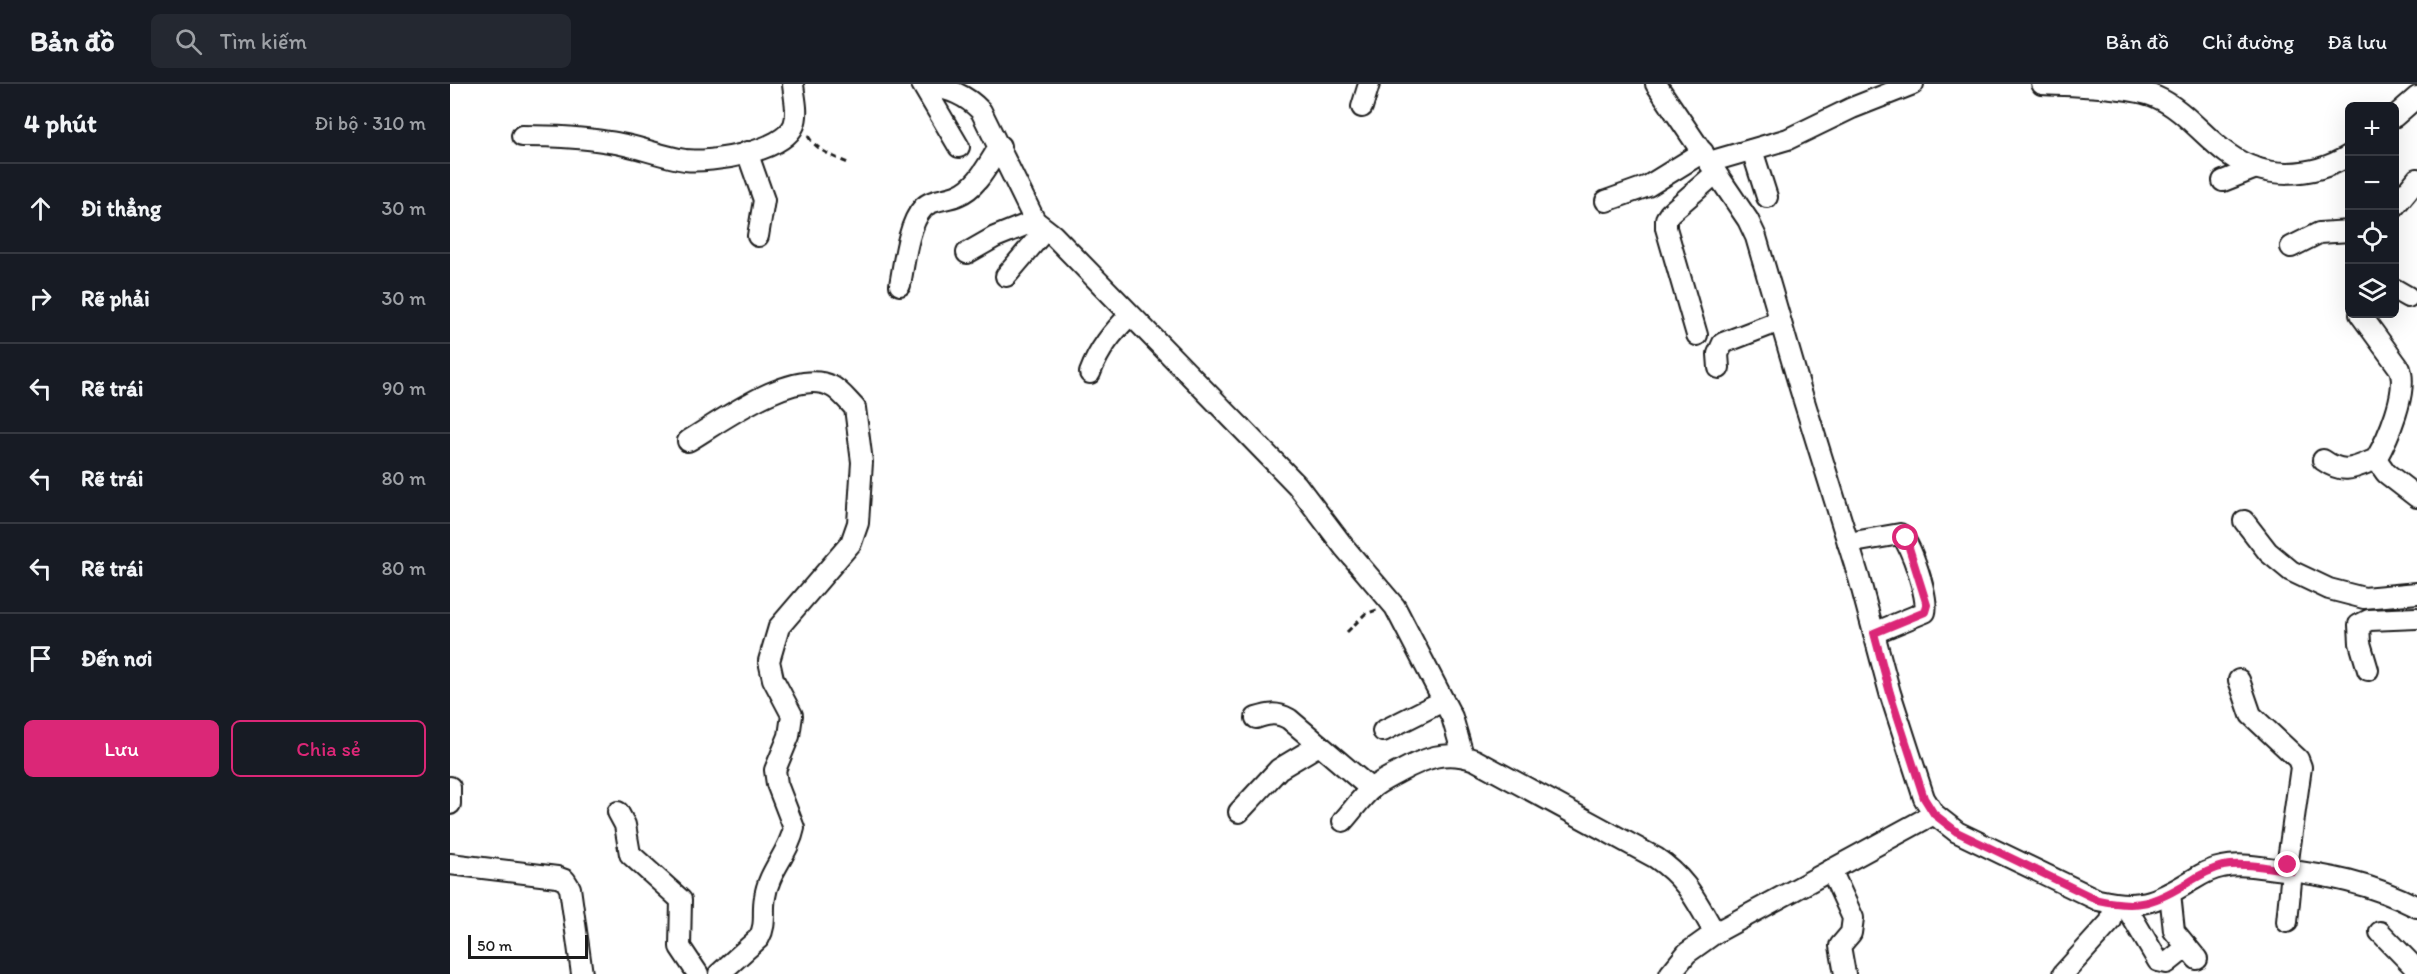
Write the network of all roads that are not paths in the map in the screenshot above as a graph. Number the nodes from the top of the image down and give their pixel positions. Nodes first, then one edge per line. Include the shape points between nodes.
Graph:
1 (793, 84) edge
2 (923, 84) edge
3 (1369, 84) edge
4 (1656, 84) edge
5 (1913, 84) edge
6 (2042, 84) edge
7 (2415, 84) edge
8 (2417, 89) edge
9 (2417, 97) edge
10 (1362, 107) dead end
11 (2399, 113) edge
12 (522, 136) dead end
13 (1000, 146) junction
14 (959, 147) dead end
15 (1752, 150) junction
16 (747, 152) junction
17 (2348, 156) edge
18 (1710, 162) junction
19 (2256, 168) junction
20 (2417, 179) edge
21 (2223, 180) dead end
22 (1767, 196) dead end
23 (1606, 201) dead end
24 (2399, 201) edge
25 (1040, 226) junction
26 (2345, 231) edge
27 (758, 236) dead end
28 (2292, 248) dead end
29 (967, 253) dead end
30 (1006, 276) dead end
31 (900, 285) dead end
32 (1130, 315) junction
33 (2363, 318) edge
34 (1780, 321) junction
35 (1697, 334) dead end
36 (1719, 368) dead end
37 (1090, 374) dead end
38 (2410, 384) edge
39 (688, 441) dead end
40 (2376, 459) junction
41 (2323, 460) dead end
42 (2417, 497) edge
43 (2244, 521) dead end
44 (1848, 543) junction
45 (2417, 593) edge
46 (2417, 618) edge
47 (1874, 633) junction
48 (2368, 670) dead end
49 (2239, 680) dead end
50 (1443, 701) junction
51 (1256, 718) dead end
52 (1383, 731) dead end
53 (1319, 745) junction
54 (1463, 755) junction
55 (450, 787) edge
56 (1371, 789) junction
57 (450, 804) edge
58 (618, 812) dead end
59 (1239, 812) dead end
60 (1934, 814) junction
61 (1343, 821) dead end
62 (450, 864) edge
63 (1831, 870) junction
64 (2292, 871) junction
65 (2170, 893) junction
66 (2120, 904) junction
67 (2417, 907) edge
68 (2287, 922) dead end
69 (2380, 932) dead end
70 (1715, 933) junction
71 (2417, 970) edge
72 (1677, 972) edge
73 (582, 974) edge
74 (698, 974) edge
75 (719, 974) edge
76 (1845, 974) edge
77 (2063, 974) edge

1 - 16 street via 797,116 793,128 774,144
2 - 13 street via 969,99 981,111
2 - 14 street
3 - 10 street
4 - 18 street
5 - 15 street via 1788,139
6 - 19 street via 2140,92 2156,97 2229,155
7 - 8 street
9 - 11 street
12 - 16 street via 610,142 695,161
13 - 25 street
13 - 31 street via 976,182 959,195 928,203 921,209 910,237
15 - 18 street
15 - 22 street
16 - 27 street via 764,200
17 - 19 street via 2312,171 2282,174
18 - 23 street
18 - 34 street via 1756,237
18 - 35 street via 1666,219
19 - 21 street
20 - 24 street
25 - 29 street via 995,237
25 - 30 street
25 - 32 street
26 - 28 street via 2319,233
32 - 37 street via 1108,338
32 - 50 street via 1297,485 1392,603
33 - 38 street
34 - 36 street via 1723,343 1718,354
34 - 44 street
38 - 40 street
39 - 75 street via 776,389 814,381 832,386 855,408 862,462 858,523 851,543 778,627 773,644 769,661 773,679 792,715 789,736 775,770 794,828 771,874 759,939
40 - 41 street via 2352,469 2334,468
40 - 42 street via 2386,473
43 - 45 street via 2268,552 2290,571 2329,589 2364,598
44 - 47 street
44 - 47 street via 1900,534 1906,538 1920,578 1925,612
46 - 48 street via 2359,624
47 - 60 street via 1924,798
49 - 64 street via 2251,715 2298,759 2301,767 2288,860
50 - 52 street
50 - 54 street via 1457,729
51 - 53 street via 1280,714
53 - 56 street
53 - 59 street via 1279,769
54 - 56 street via 1444,754 1422,760
54 - 70 street via 1672,869 1686,883
55 - 57 street
56 - 61 street
58 - 74 street via 625,825 630,854 681,900 680,947
60 - 63 street
60 - 66 street via 1957,832 2098,900
62 - 73 street via 565,880 570,888
63 - 70 street
63 - 76 street via 1853,918 1851,933 1840,946
64 - 65 street via 2222,866
64 - 67 street via 2361,883
64 - 68 street
65 - 66 street via 2144,904
65 - 66 street via 2174,931 2192,953 2167,963 2158,961
66 - 77 street via 2111,921
69 - 71 street
70 - 72 street via 1687,953

